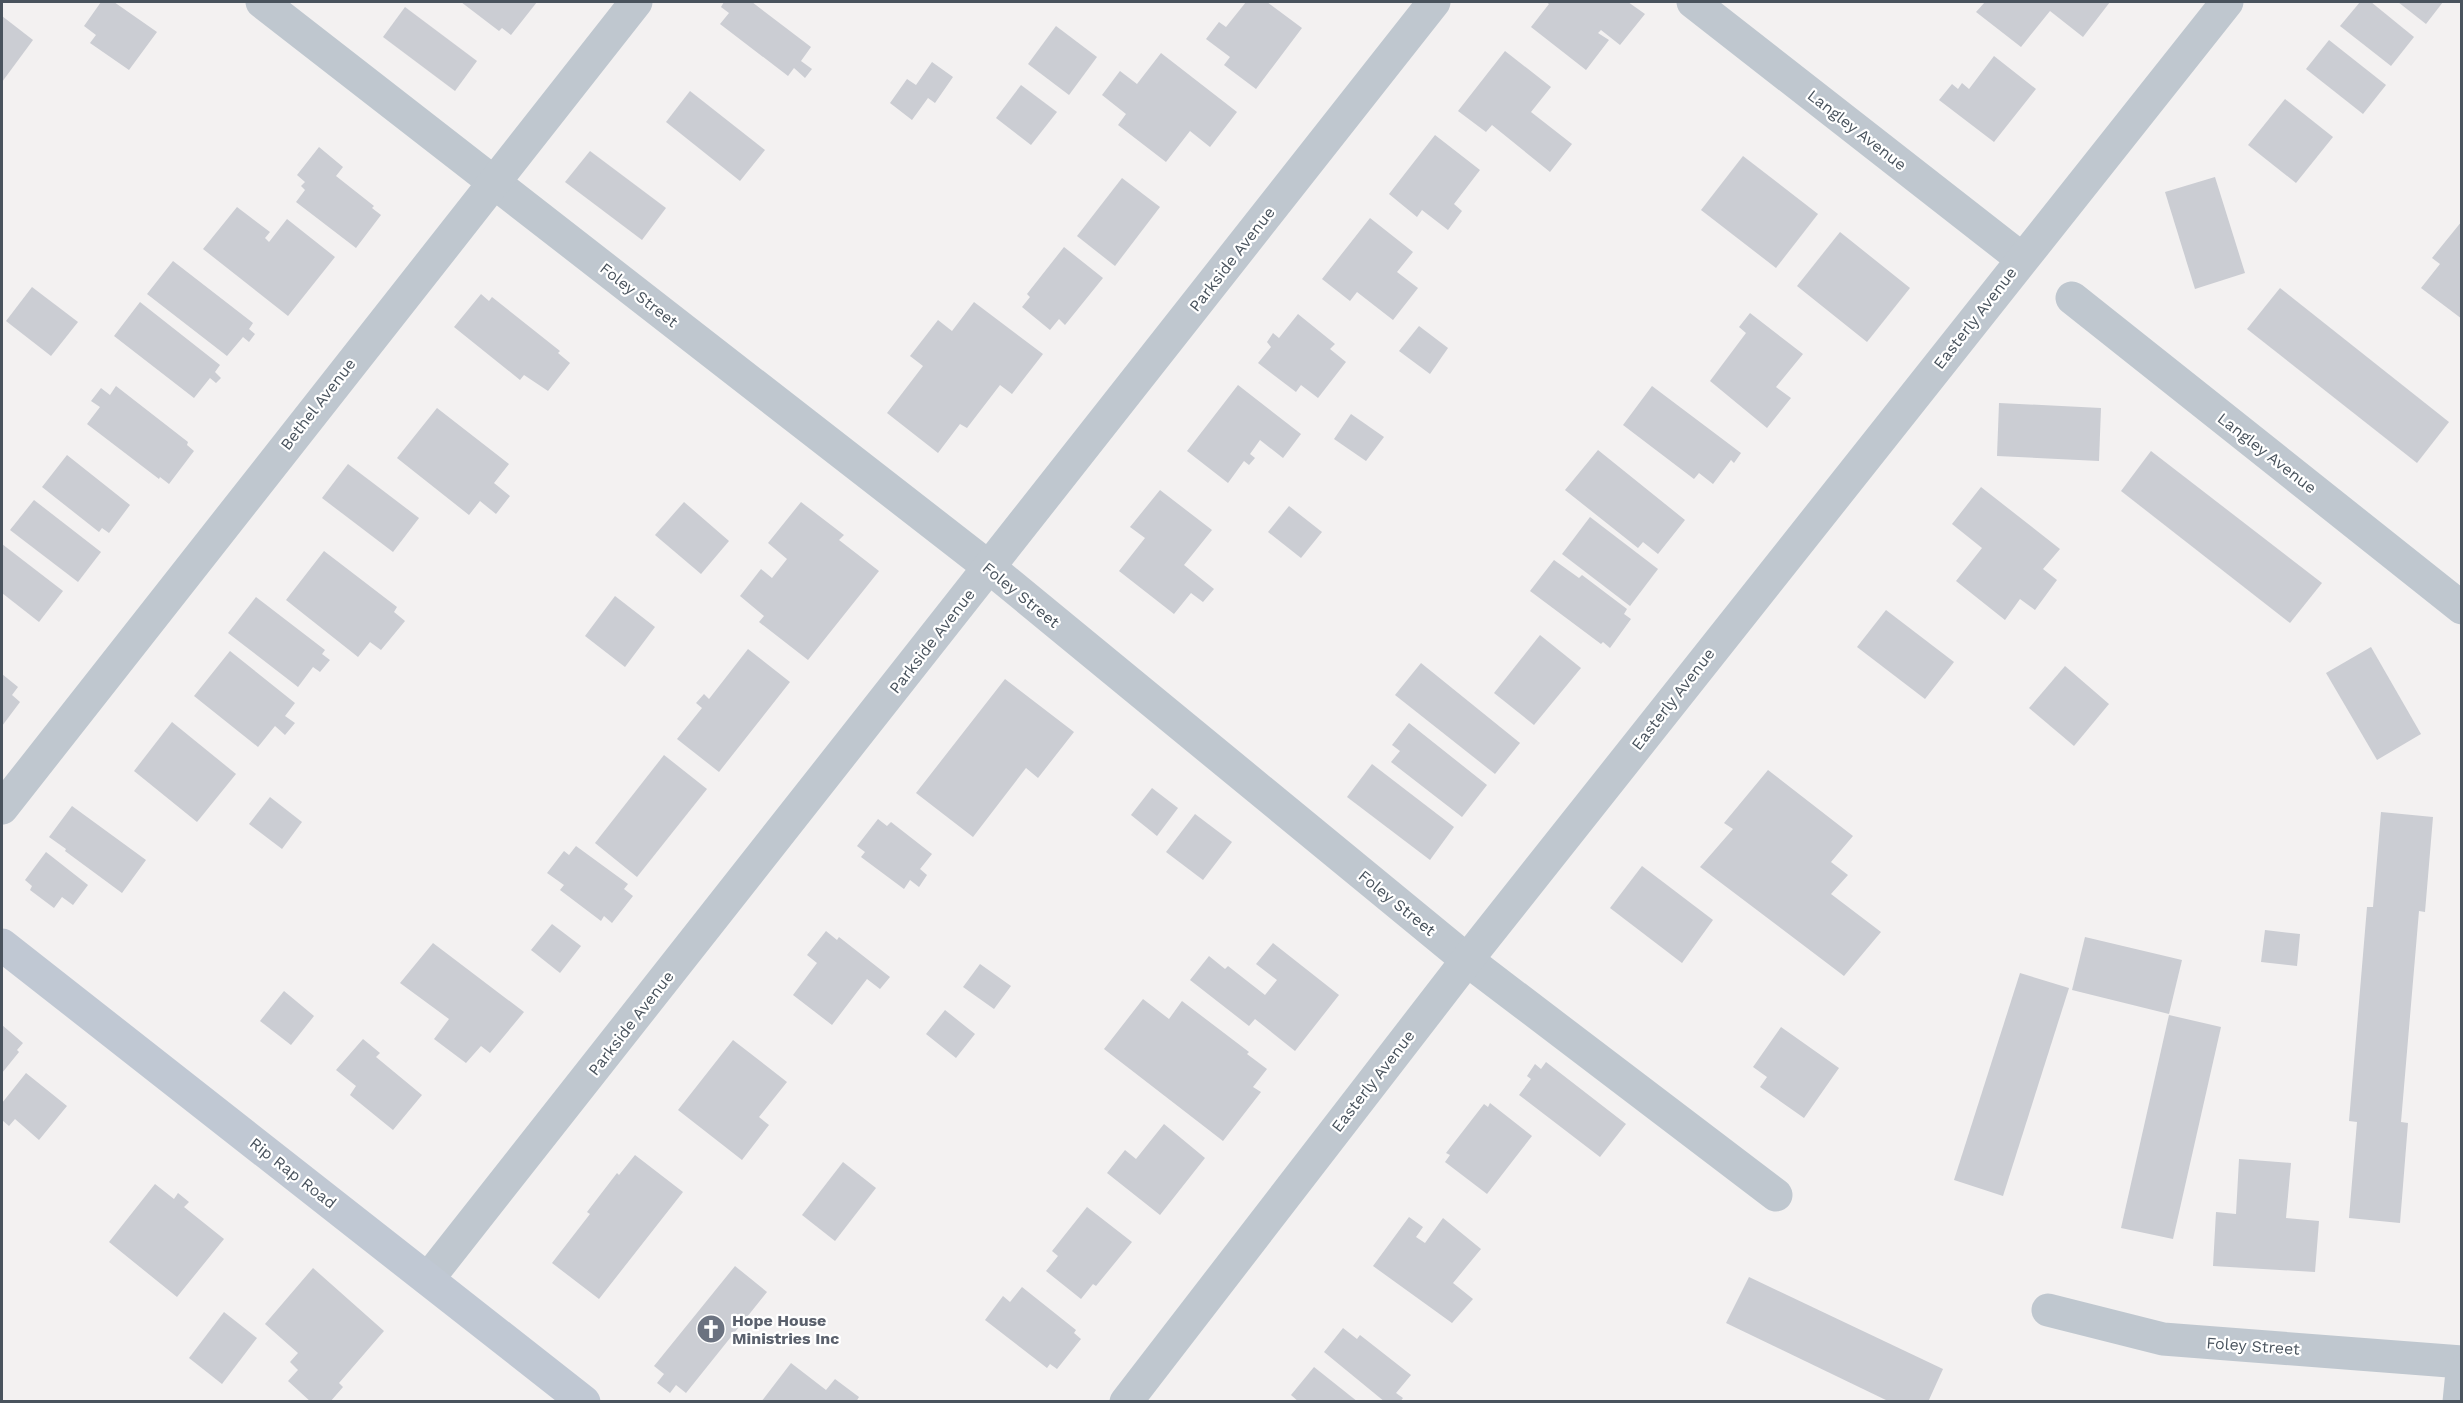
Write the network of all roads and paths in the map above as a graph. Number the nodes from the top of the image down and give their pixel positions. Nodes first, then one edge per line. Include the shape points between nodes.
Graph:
1 (262, 2) edge
2 (636, 2) edge
3 (1434, 2) edge
4 (1693, 2) edge
5 (2227, 2) edge
6 (492, 182) junction
7 (2022, 259) junction
8 (2072, 298) dead end
9 (990, 568) junction
10 (2462, 608) edge
11 (2, 808) edge
12 (2, 945) edge
13 (1467, 960) junction
14 (1776, 1195) dead end
15 (428, 1279) junction
16 (2048, 1311) dead end
17 (2462, 1362) edge
18 (2462, 1372) edge
19 (584, 1401) edge
20 (1126, 1401) edge
21 (2459, 1401) edge

1 - 6 street, Foley Street
2 - 6 street, Bethel Avenue
3 - 9 street, Parkside Avenue
4 - 7 street, Langley Avenue
5 - 7 street, Easterly Avenue
6 - 9 street, Foley Street
6 - 11 street, Bethel Avenue
7 - 13 street, Easterly Avenue
8 - 10 street, Langley Avenue
9 - 13 street, Foley Street
9 - 15 street, Parkside Avenue
12 - 15 main road, Rip Rap Road
13 - 14 street, Foley Street
13 - 20 street, Easterly Avenue
15 - 19 main road, Rip Rap Road
16 - 17 street, Foley Street via 2163,1339
18 - 21 street

